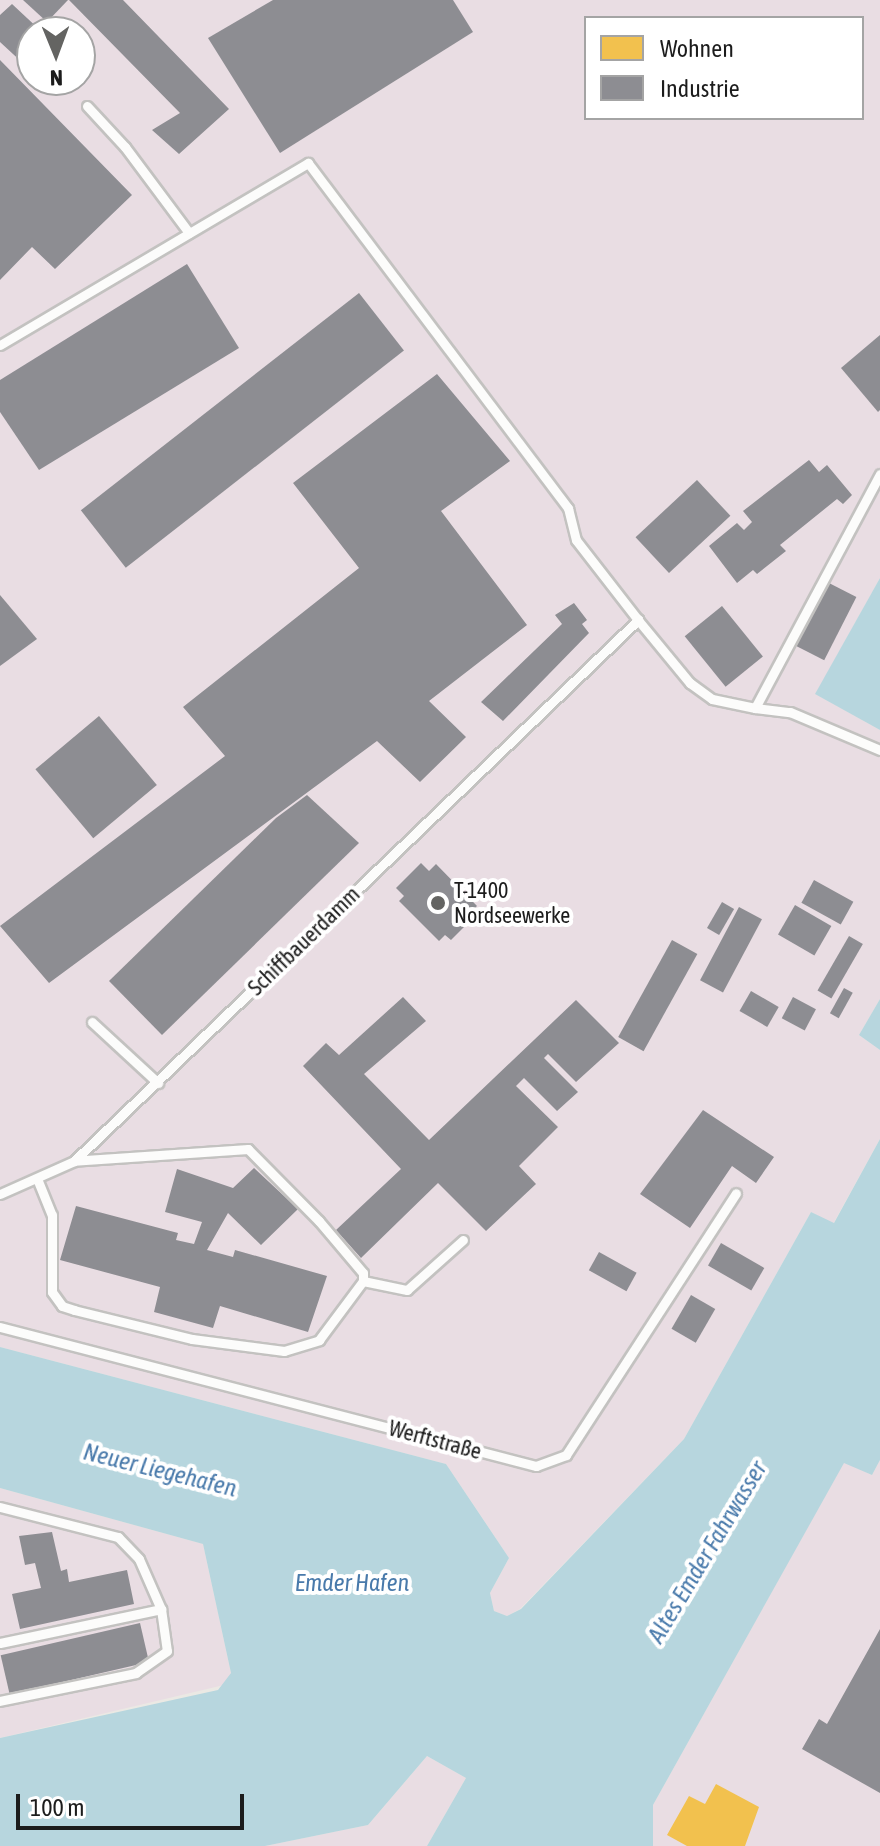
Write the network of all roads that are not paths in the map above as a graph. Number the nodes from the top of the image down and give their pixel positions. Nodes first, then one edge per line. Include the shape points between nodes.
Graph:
1 (87, 106) dead end
2 (189, 233) junction
3 (0, 345) edge
4 (880, 474) edge
5 (638, 620) junction
6 (755, 708) junction
7 (880, 750) edge
8 (92, 1022) dead end
9 (158, 1083) junction
10 (74, 1161) junction
11 (38, 1181) junction
12 (736, 1193) dead end
13 (0, 1194) edge
14 (463, 1240) dead end
15 (363, 1281) junction
16 (0, 1327) edge
17 (0, 1507) edge
18 (161, 1609) junction
19 (0, 1643) edge
20 (0, 1701) edge

1 - 2 lane
2 - 3 lane
2 - 5 lane via 308,163 568,508 576,540
4 - 6 lane
5 - 6 lane via 701,691 732,706
5 - 9 lane, Schiffbauerdamm
6 - 7 lane via 790,712
8 - 9 lane
9 - 10 lane, Schiffbauerdamm
10 - 11 lane, Schiffbauerdamm
10 - 15 lane via 248,1149 319,1221 363,1273
11 - 13 lane, Schiffbauerdamm
11 - 15 lane via 52,1215 52,1292 62,1306 74,1310 192,1339 284,1351 319,1340
12 - 16 lane, Werftstraße via 566,1455 536,1466
14 - 15 lane via 407,1290
17 - 18 lane via 118,1537 139,1559
18 - 19 lane
18 - 20 lane via 167,1651 157,1663 136,1673

